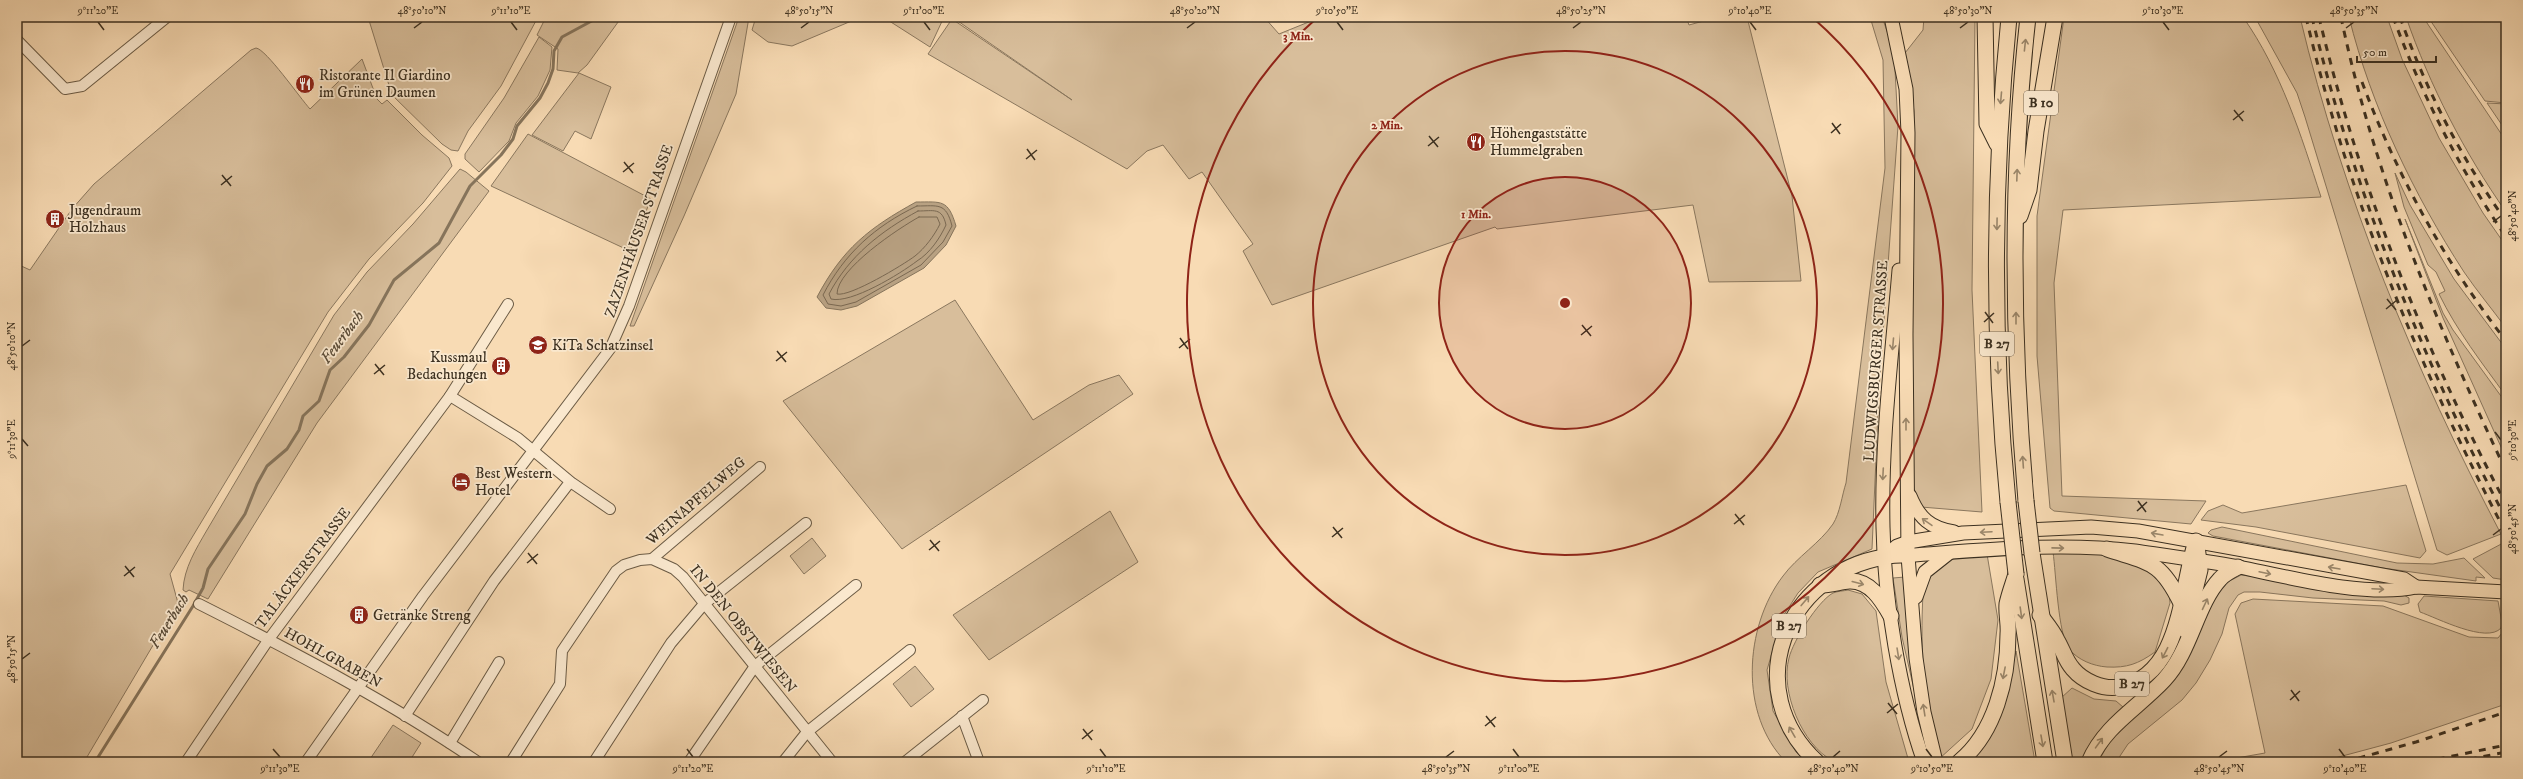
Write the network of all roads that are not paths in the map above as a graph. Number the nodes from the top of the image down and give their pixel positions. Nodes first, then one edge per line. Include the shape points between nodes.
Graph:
1 (731, 17) edge
2 (1891, 17) edge
3 (1985, 17) edge
4 (2009, 17) edge
5 (2028, 17) edge
6 (2055, 17) edge
7 (164, 18) edge
8 (17, 40) edge
9 (1999, 147) junction
10 (1907, 168) junction
11 (2016, 228) junction
12 (508, 304) dead end
13 (450, 396) junction
14 (534, 451) junction
15 (760, 467) dead end
16 (570, 482) junction
17 (1907, 491) junction
18 (610, 509) dead end
19 (806, 523) dead end
20 (1963, 533) junction
21 (2196, 541) junction
22 (1908, 542) junction
23 (2107, 549) junction
24 (1950, 552) junction
25 (1908, 556) junction
26 (1884, 557) junction
27 (652, 559) junction
28 (2194, 560) junction
29 (2238, 567) junction
30 (2016, 574) junction
31 (856, 585) dead end
32 (1820, 585) junction
33 (2416, 587) junction
34 (2506, 592) edge
35 (2181, 603) junction
36 (200, 604) dead end
37 (704, 604) junction
38 (1912, 608) junction
39 (2040, 614) junction
40 (1891, 616) junction
41 (269, 639) junction
42 (910, 650) dead end
43 (499, 662) dead end
44 (2175, 664) junction
45 (755, 666) junction
46 (356, 688) junction
47 (983, 700) dead end
48 (405, 716) junction
49 (962, 716) junction
50 (807, 732) junction
51 (450, 743) junction
52 (186, 762) edge
53 (306, 762) edge
54 (478, 762) edge
55 (511, 762) edge
56 (594, 762) edge
57 (689, 762) edge
58 (783, 762) edge
59 (832, 762) edge
60 (905, 762) edge
61 (979, 762) edge
62 (1817, 762) edge
63 (1924, 762) edge
64 (1936, 762) edge
65 (1959, 762) edge
66 (2045, 762) edge
67 (2064, 762) edge
68 (2089, 762) edge

1 - 14 street, ZAZENHÄUSER STRASSE via 618,334 604,359
2 - 10 main road, LUDWIGSBURGER STRASSE via 1906,89
3 - 9 highway, B 27 via 1987,124
4 -> 9 highway, B 27
11 -> 5 highway, B 27 via 2020,122
6 - 11 highway, B 10 via 2036,131 2030,190
7 - 8 street via 82,86 65,89
9 -> 30 highway, B 27, bridge via 1997,350
17 -> 10 main road, LUDWIGSBURGER STRASSE
10 -> 26 main road, LUDWIGSBURGER STRASSE via 1883,475
39 -> 11 highway, B 27, bridge via 2026,501 2017,354
12 - 13 street, TALÄCKERSTRASSE
13 - 14 street via 518,438
13 - 41 street, TALÄCKERSTRASSE
14 - 16 street
14 - 46 street, ZAZENHÄUSER STRASSE
15 - 27 street, WEINAPFELWEG
16 - 18 street
16 - 48 street via 492,584
20 -> 17 main road via 1939,529 1928,524 1915,509
17 - 22 main road, LUDWIGSBURGER STRASSE
19 - 37 street
21 -> 20 main road via 2138,531 2091,527
20 - 22 main road
21 - 28 highway, B 27
33 -> 21 main road via 2404,579
22 - 25 main road, LUDWIGSBURGER STRASSE
22 - 26 main road via 1897,546
24 -> 23 main road via 2020,547
23 - 28 main road
23 - 35 highway via 2159,568 2170,580
24 - 25 main road
24 - 38 main road via 1925,572
25 - 26 main road
25 - 38 main road, LUDWIGSBURGER STRASSE
26 - 32 highway, B 27 via 1848,567
26 - 40 main road, LUDWIGSBURGER STRASSE
27 - 37 street, IN DEN OBSTWIESEN via 674,568
27 - 55 street via 624,565 609,579 562,651 560,684
28 - 29 main road
28 - 35 highway, B 27
28 - 44 highway, B 27 via 2198,578
29 -> 33 main road via 2298,580 2354,587 2402,590
44 -> 29 highway, B 27 via 2187,646 2211,591 2220,578
30 -> 65 highway, B 27 via 2007,604 2006,659 1996,706 1988,727
30 -> 66 highway, B 27
31 - 45 street
32 -> 40 highway via 1849,581 1864,585 1878,595
62 -> 32 highway, B 27 via 1797,740 1784,717 1777,675 1779,653 1791,621 1798,608
33 - 34 main road
35 -> 39 highway, B 27 via 2173,635 2160,663 2139,680 2116,688 2092,683 2073,669
36 - 41 street, HOHLGRABEN
37 - 45 street, IN DEN OBSTWIESEN
37 - 56 street via 671,643
64 -> 38 main road, LUDWIGSBURGER STRASSE via 1924,712
67 -> 39 highway, B 27
40 -> 63 main road, LUDWIGSBURGER STRASSE via 1900,668
41 - 46 street, HOHLGRABEN
41 - 52 street, TALÄCKERSTRASSE
42 - 50 street
43 - 51 street
68 -> 44 highway, B 27 via 2095,748 2112,725 2164,679
45 - 50 street, IN DEN OBSTWIESEN
45 - 57 street
46 - 48 street, HOHLGRABEN
46 - 53 street, ZAZENHÄUSER STRASSE
47 - 49 street
48 - 51 street, HOHLGRABEN
49 - 60 street
49 - 61 street
50 - 58 street
50 - 59 street, IN DEN OBSTWIESEN
51 - 54 street, HOHLGRABEN

